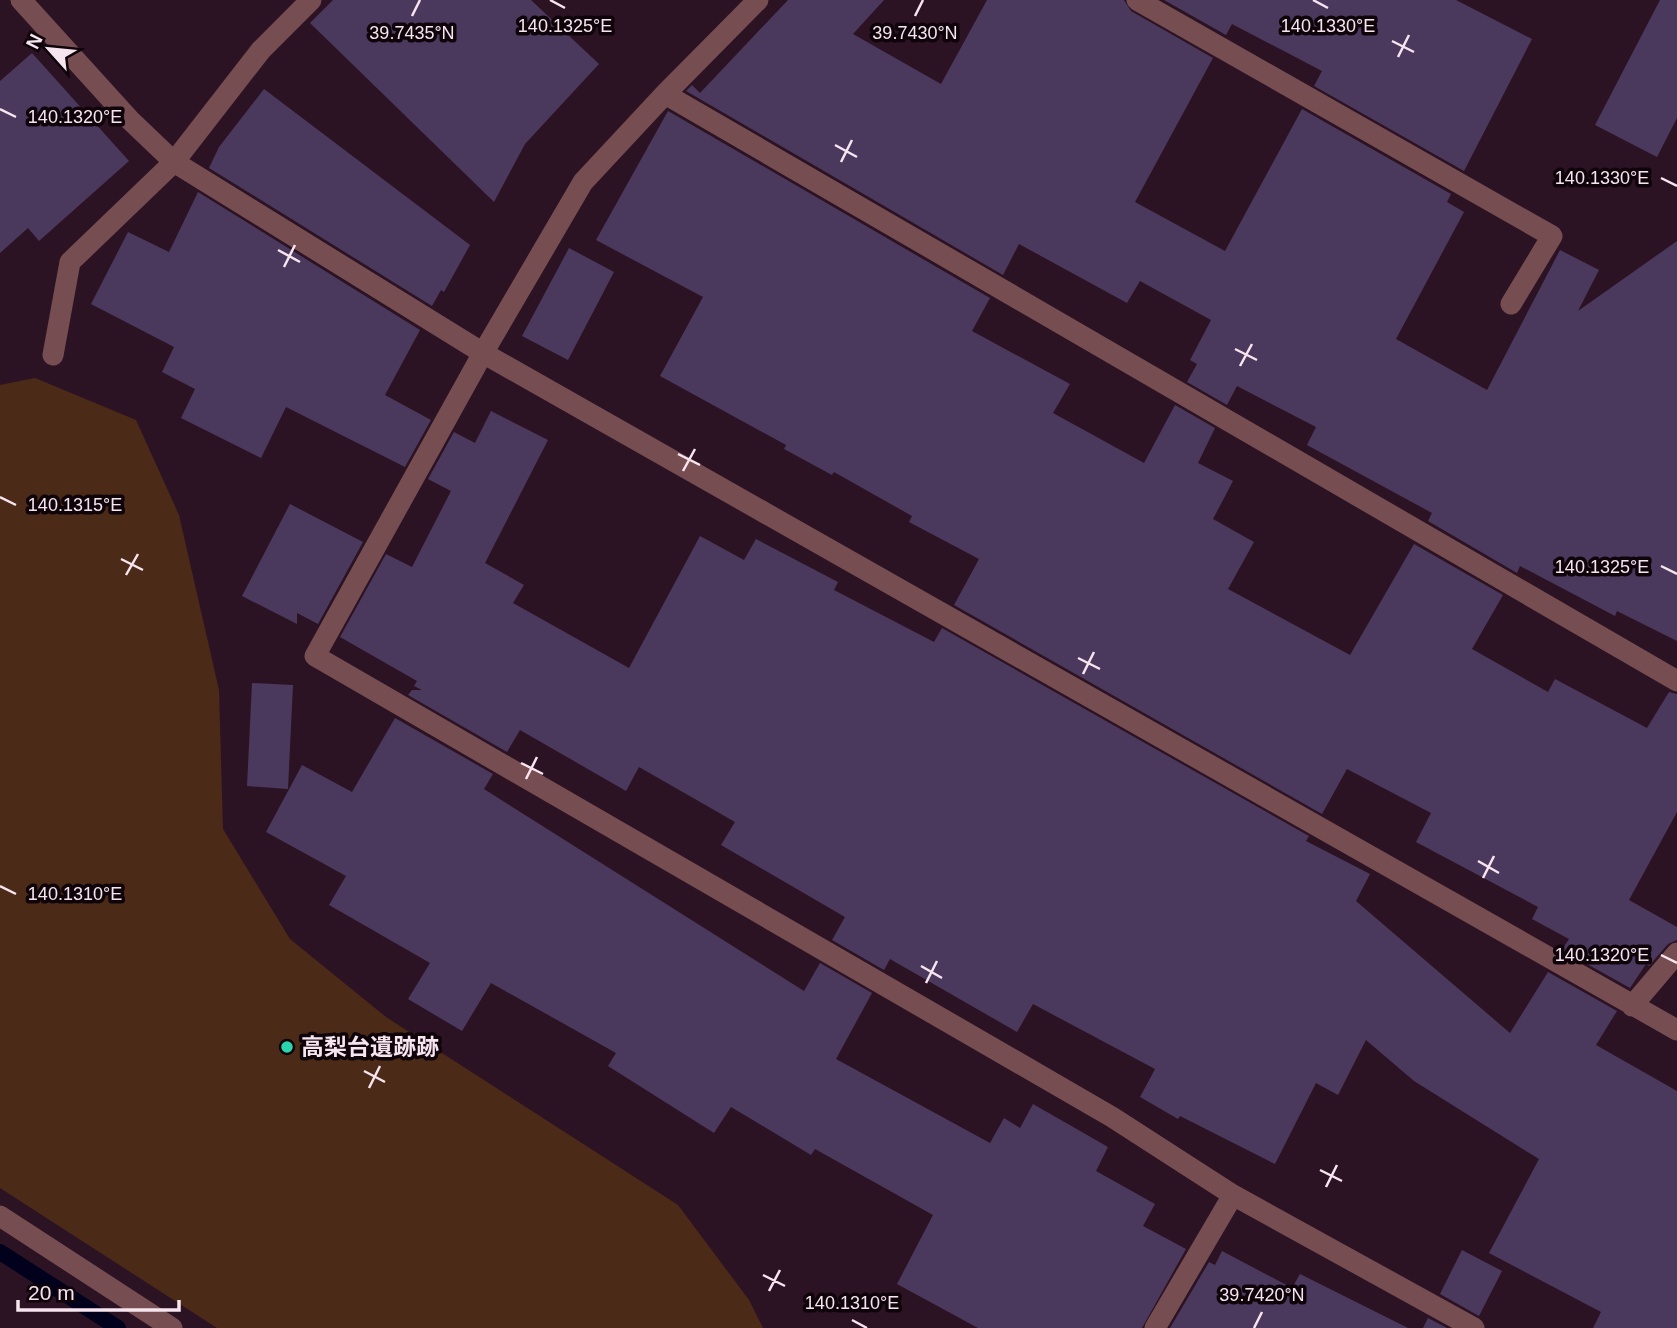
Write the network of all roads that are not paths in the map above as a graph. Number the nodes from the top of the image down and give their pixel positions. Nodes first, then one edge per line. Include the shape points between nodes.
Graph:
1 (21, 0) edge
2 (758, 0) edge
3 (1137, 0) edge
4 (306, 2) edge
5 (665, 94) junction
6 (174, 162) junction
7 (1511, 304) dead end
8 (483, 353) junction
9 (53, 355) dead end
10 (1677, 681) edge
11 (1677, 953) edge
12 (1632, 1006) junction
13 (1677, 1030) edge
14 (1233, 1195) junction
15 (0, 1216) edge
16 (172, 1328) edge
17 (1155, 1328) edge
18 (1474, 1328) edge

1 - 6 street
2 - 5 street
3 - 7 street via 1552,236
4 - 6 street via 261,50
5 - 8 street via 583,182
5 - 10 street
6 - 8 street
6 - 9 street via 70,262
8 - 12 street
8 - 14 street via 315,656 1112,1117
11 - 12 street
12 - 13 street
14 - 17 street
14 - 18 street
15 - 16 street

